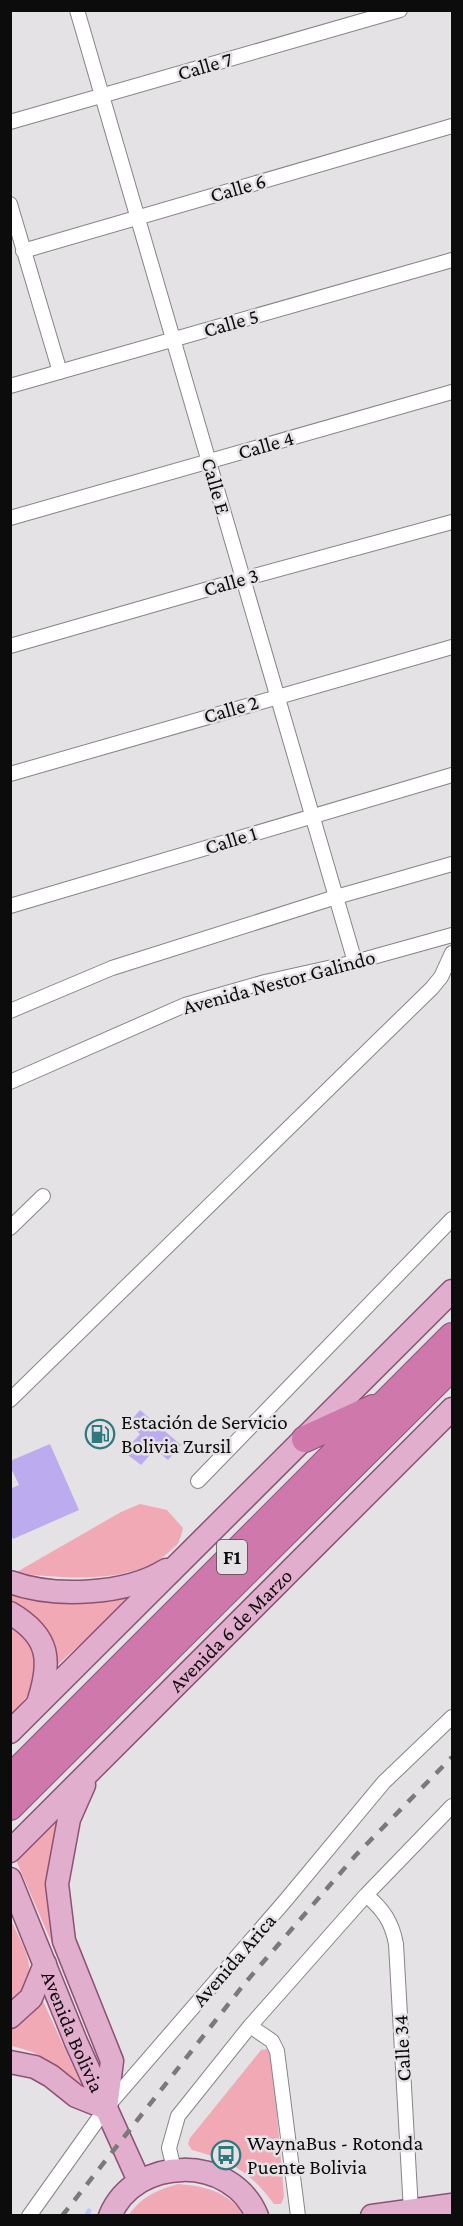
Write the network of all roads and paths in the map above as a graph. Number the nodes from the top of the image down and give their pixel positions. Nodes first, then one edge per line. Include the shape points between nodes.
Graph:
1 (77, 10) edge
2 (400, 10) edge
3 (101, 95) junction
4 (10, 122) edge
5 (453, 126) edge
6 (10, 204) edge
7 (137, 218) junction
8 (23, 251) junction
9 (453, 260) edge
10 (173, 340) junction
11 (60, 372) junction
12 (10, 386) edge
13 (453, 392) edge
14 (208, 461) junction
15 (10, 518) edge
16 (453, 522) edge
17 (243, 579) junction
18 (10, 646) edge
19 (453, 647) edge
20 (277, 696) junction
21 (10, 774) edge
22 (453, 775) edge
23 (312, 816) junction
24 (453, 864) edge
25 (336, 897) junction
26 (10, 906) edge
27 (453, 935) edge
28 (453, 953) edge
29 (355, 962) junction
30 (10, 1011) edge
31 (10, 1082) edge
32 (43, 1196) dead end
33 (453, 1220) edge
34 (10, 1228) edge
35 (453, 1291) edge
36 (453, 1336) edge
37 (453, 1367) edge
38 (10, 1400) edge
39 (387, 1402) junction
40 (453, 1409) edge
41 (305, 1439) junction
42 (198, 1481) dead end
43 (190, 1555) junction
44 (10, 1582) edge
45 (10, 1613) edge
46 (37, 1706) junction
47 (453, 1717) edge
48 (10, 1732) edge
49 (94, 1767) junction
50 (10, 1778) edge
51 (453, 1806) edge
52 (10, 1808) edge
53 (10, 1851) edge
54 (12, 1882) edge
55 (366, 1895) junction
56 (45, 1964) junction
57 (10, 2017) edge
58 (250, 2026) junction
59 (10, 2062) edge
60 (106, 2108) junction
61 (174, 2169) junction
62 (140, 2181) junction
63 (453, 2205) edge
64 (411, 2211) junction
65 (28, 2216) edge
66 (110, 2216) edge
67 (257, 2216) edge
68 (298, 2216) edge
69 (372, 2216) edge

1 - 3 street, Calle E
2 - 3 street, Calle 7
3 - 4 street, Calle 7
3 - 7 street, Calle E
5 - 7 street, Calle 6
6 - 8 street
7 - 8 street, Calle 6
7 - 10 street, Calle E
8 - 11 street
9 - 10 street, Calle 5
10 - 11 street, Calle 5
10 - 14 street, Calle E
11 - 12 street, Calle 5
13 - 14 street, Calle 4
14 - 15 street, Calle 4
14 - 17 street, Calle E
16 - 17 street, Calle 3
17 - 18 street, Calle 3
17 - 20 street, Calle E
19 - 20 street, Calle 2
20 - 21 street, Calle 2
20 - 23 street, Calle E
22 - 23 street, Calle 1
23 - 25 street, Calle E
23 - 26 street, Calle 1
24 - 25 street
25 - 29 street, Calle E
25 - 30 street via 112,968
27 - 29 street, Avenida Nestor Galindo
28 - 38 street via 432,988
29 - 31 street, Avenida Nestor Galindo via 185,1005
32 - 34 street
33 - 42 street
35 - 41 main road
36 - 39 highway, F1
37 - 52 highway, Avenida 6 de Marzo / F1
39 - 41 highway
39 - 50 highway, F1
40 - 49 main road, Avenida 6 de Marzo
41 - 43 main road
43 - 44 main road via 135,1585 53,1591
43 - 46 main road
45 - 46 main road via 27,1623 41,1639 45,1681
46 - 48 main road
47 - 60 street, Avenida Arica via 384,1782
49 - 53 main road, Avenida 6 de Marzo
49 - 60 main road via 69,1819 57,1884 64,1941 112,2061
51 - 55 street
54 - 56 main road, Avenida Bolivia
55 - 58 street
55 - 64 street, Calle 34 via 384,1911 396,1944
56 - 57 main road via 31,1998
56 - 60 main road, Avenida Bolivia
58 - 61 street via 178,2116 169,2148
58 - 68 street via 272,2041 278,2051
59 - 60 main road via 34,2067 76,2096
60 - 62 main road, Avenida Bolivia
60 - 65 street, Avenida Arica
61 - 62 main road
61 - 67 main road via 193,2169 230,2183 244,2195
62 - 66 main road via 124,2194
63 - 64 main road
64 - 69 main road

